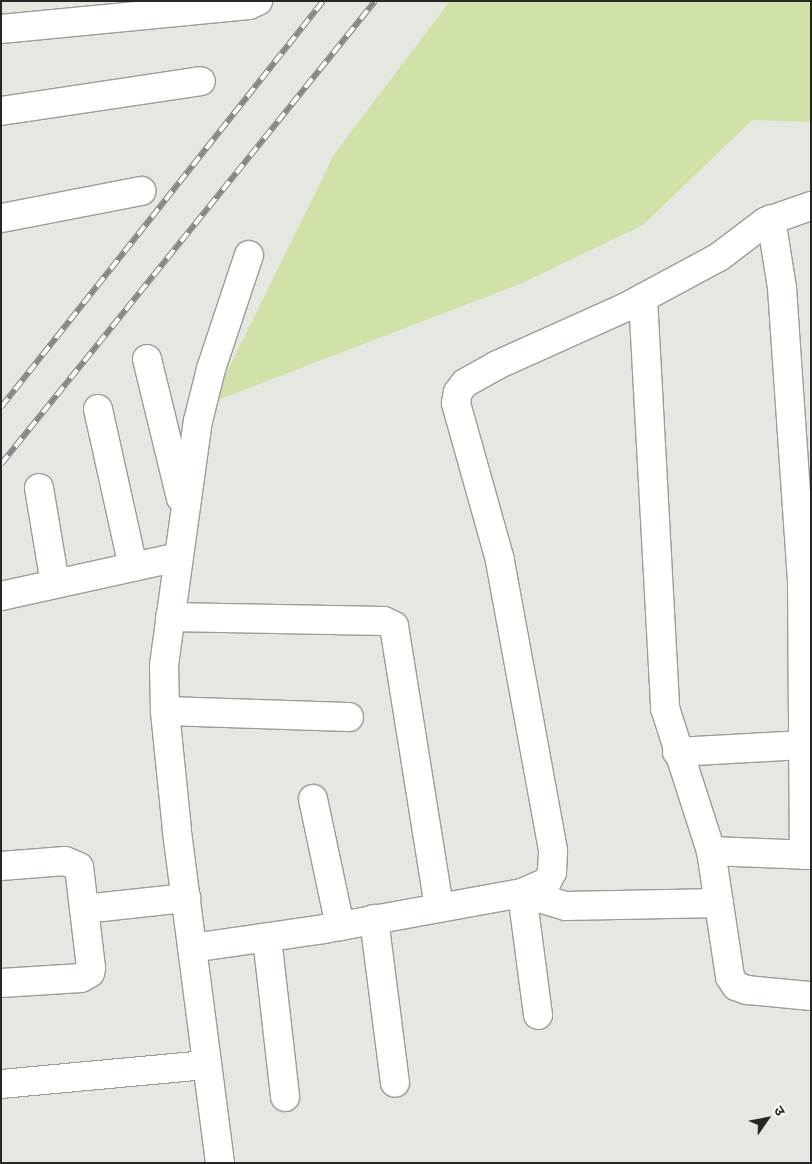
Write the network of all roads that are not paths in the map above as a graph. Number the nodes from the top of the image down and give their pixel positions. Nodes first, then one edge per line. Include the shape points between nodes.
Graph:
1 (258, 1) edge
2 (77, 10) edge
3 (1, 29) edge
4 (201, 81) dead end
5 (1, 111) edge
6 (141, 191) dead end
7 (811, 206) edge
8 (1, 218) edge
9 (771, 219) junction
10 (249, 254) dead end
11 (643, 298) junction
12 (147, 359) dead end
13 (98, 409) dead end
14 (38, 488) dead end
15 (184, 510) junction
16 (178, 557) junction
17 (806, 560) edge
18 (133, 567) junction
19 (55, 584) junction
20 (1, 596) edge
21 (170, 617) junction
22 (165, 711) junction
23 (349, 717) dead end
24 (803, 745) junction
25 (678, 752) junction
26 (313, 799) dead end
27 (711, 851) junction
28 (807, 855) edge
29 (1, 866) edge
30 (522, 893) junction
31 (186, 898) junction
32 (720, 903) junction
33 (439, 906) junction
34 (84, 909) junction
35 (374, 919) junction
36 (340, 926) junction
37 (267, 938) junction
38 (192, 948) junction
39 (1, 983) edge
40 (811, 996) edge
41 (538, 1015) dead end
42 (207, 1065) junction
43 (395, 1083) dead end
44 (1, 1084) edge
45 (285, 1097) dead end
46 (220, 1163) edge

1 - 2 street via 249,5
2 - 3 street
4 - 5 street
6 - 8 street
7 - 9 street
9 - 11 street via 719,257
9 - 17 street via 782,288
10 - 15 street via 211,369 198,421
11 - 25 street via 657,515 660,666 665,708
11 - 30 street via 497,364 465,383 458,392 456,403 500,560 553,850 552,872 547,882
12 - 15 street
13 - 18 street
14 - 19 street
15 - 16 street
16 - 18 street
16 - 21 street
17 - 24 street
18 - 19 street
19 - 20 street
21 - 22 street via 164,665
21 - 33 street via 384,621 394,626
22 - 23 street
22 - 31 street
24 - 25 street
24 - 28 street
25 - 27 street
26 - 36 street
27 - 28 street
27 - 32 street
29 - 34 street via 73,862 79,867
30 - 32 street via 566,906
30 - 33 street
30 - 41 street
31 - 34 street
31 - 38 street
32 - 40 street via 726,961 736,986 762,994
33 - 35 street
34 - 39 street via 90,968 87,976
35 - 36 street
35 - 43 street
36 - 37 street
37 - 38 street
37 - 45 street
38 - 42 street
42 - 44 street
42 - 46 street

